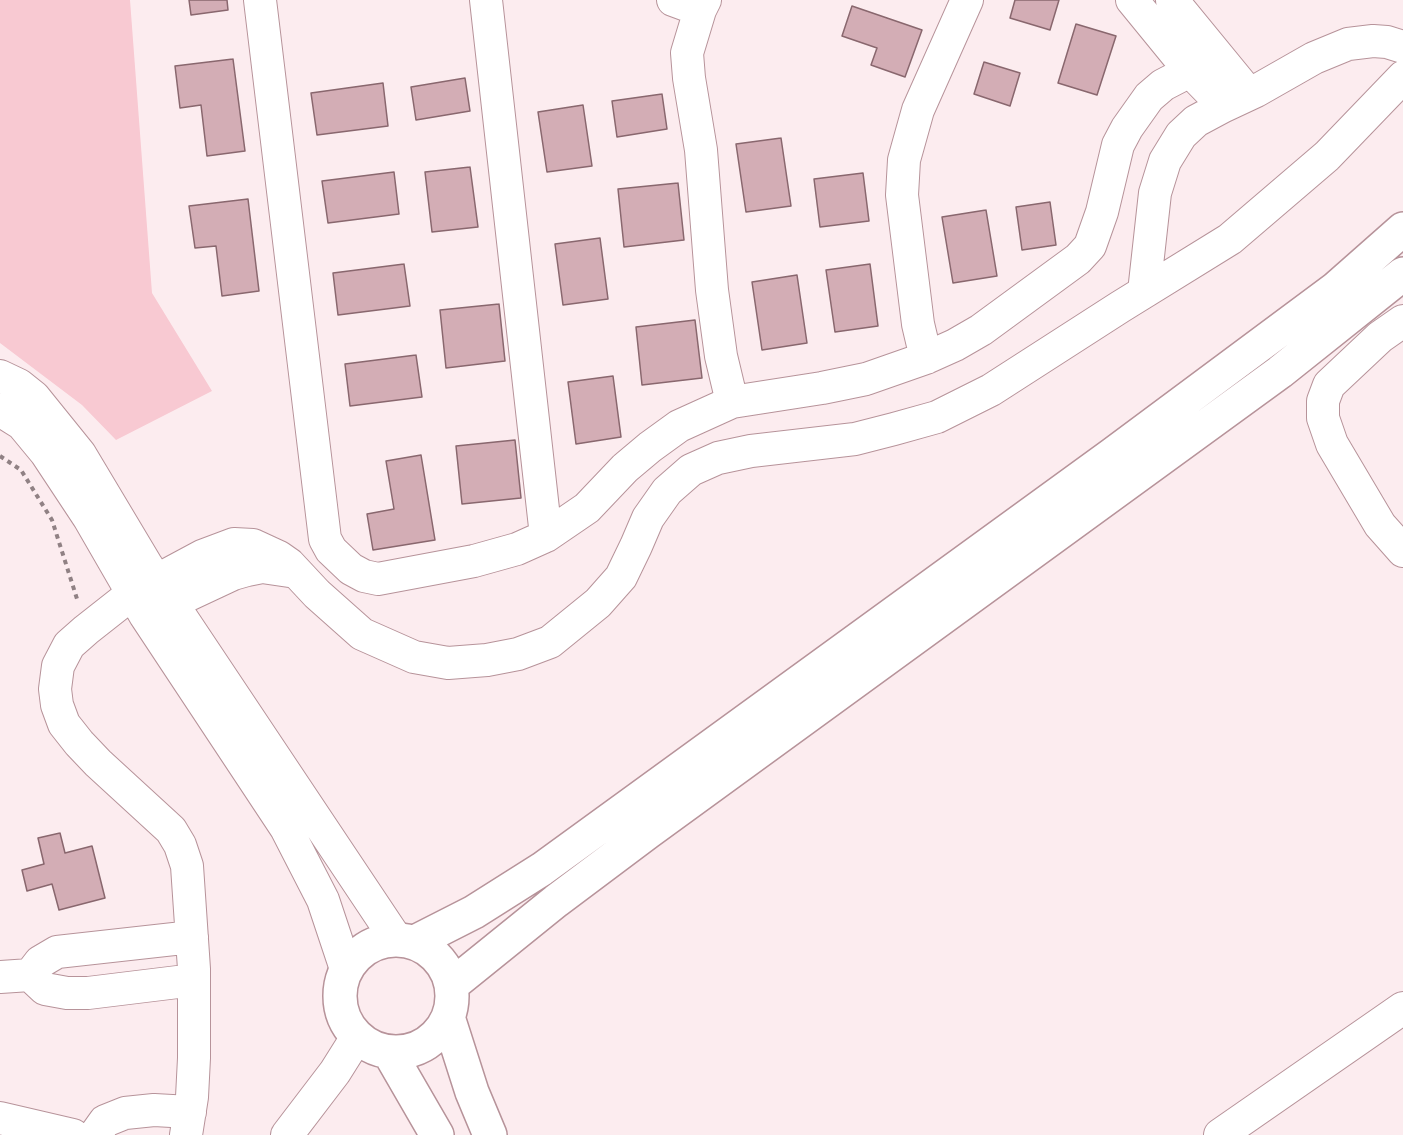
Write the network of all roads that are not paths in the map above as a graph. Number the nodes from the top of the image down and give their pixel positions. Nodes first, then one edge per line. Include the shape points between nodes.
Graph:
1 (260, 0) edge
2 (486, 0) edge
3 (967, 0) edge
4 (1132, 0) edge
5 (1172, 0) edge
6 (693, 3) edge
7 (1403, 47) edge
8 (1190, 71) junction
9 (1403, 77) edge
10 (1236, 100) junction
11 (1403, 229) edge
12 (1403, 274) edge
13 (1144, 292) junction
14 (1403, 321) edge
15 (926, 358) junction
16 (0, 376) edge
17 (732, 402) junction
18 (0, 410) edge
19 (546, 536) junction
20 (1403, 551) edge
21 (152, 598) junction
22 (192, 937) junction
23 (405, 941) junction
24 (346, 969) junction
25 (15, 976) edge
26 (194, 980) junction
27 (452, 985) junction
28 (1403, 1008) edge
29 (448, 1017) junction
30 (357, 1037) junction
31 (389, 1052) junction
32 (188, 1123) edge
33 (15, 1125) edge
34 (73, 1135) edge
35 (95, 1135) edge
36 (287, 1135) edge
37 (437, 1135) edge
38 (490, 1135) edge
39 (1221, 1135) edge

1 - 19 street via 325,539 351,569 378,579 474,561
2 - 19 street
3 - 15 street via 918,110 904,160 902,195
4 - 8 street
5 - 10 street
6 - 17 street via 687,52 689,78 701,150 712,290
7 - 10 street via 1373,40 1348,44
8 - 10 street
8 - 15 street via 1162,85 1127,128 1118,145 1090,246 981,330
9 - 13 street via 1327,156 1230,239
10 - 13 street via 1196,121 1181,135 1165,161 1155,194
11 - 23 highway via 1326,296 542,869 474,912
12 - 27 highway via 1280,372 667,818
13 - 21 street via 991,390 937,417 855,439 718,458 691,470 667,491 648,518 621,577 598,603 550,642 518,654 448,663 414,657 362,634 296,572 262,567
14 - 20 street via 1380,337 1329,386 1323,401 1323,418 1332,444 1380,525
15 - 17 street via 866,379
16 - 21 street via 34,397 80,454
17 - 19 street via 664,436 625,468 587,508
18 - 21 street via 22,424 46,453 89,518
21 - 22 street via 96,623 69,645 58,666 55,689 64,724 79,743 171,830 180,845 187,866
21 - 23 street
21 - 24 street via 286,828 323,900
22 - 25 street via 57,952
22 - 26 street
23 - 24 highway via 376,943 359,953
23 - 27 highway via 432,952 445,967
24 - 30 highway via 340,986 340,1005
25 - 26 street via 45,989 67,993
26 - 32 street via 194,1058
27 - 29 highway
28 - 39 street
29 - 31 highway via 439,1033 425,1044
29 - 38 highway
30 - 31 highway
30 - 36 street
31 - 37 highway
32 - 35 street via 154,1110 125,1113 105,1121
33 - 34 street

